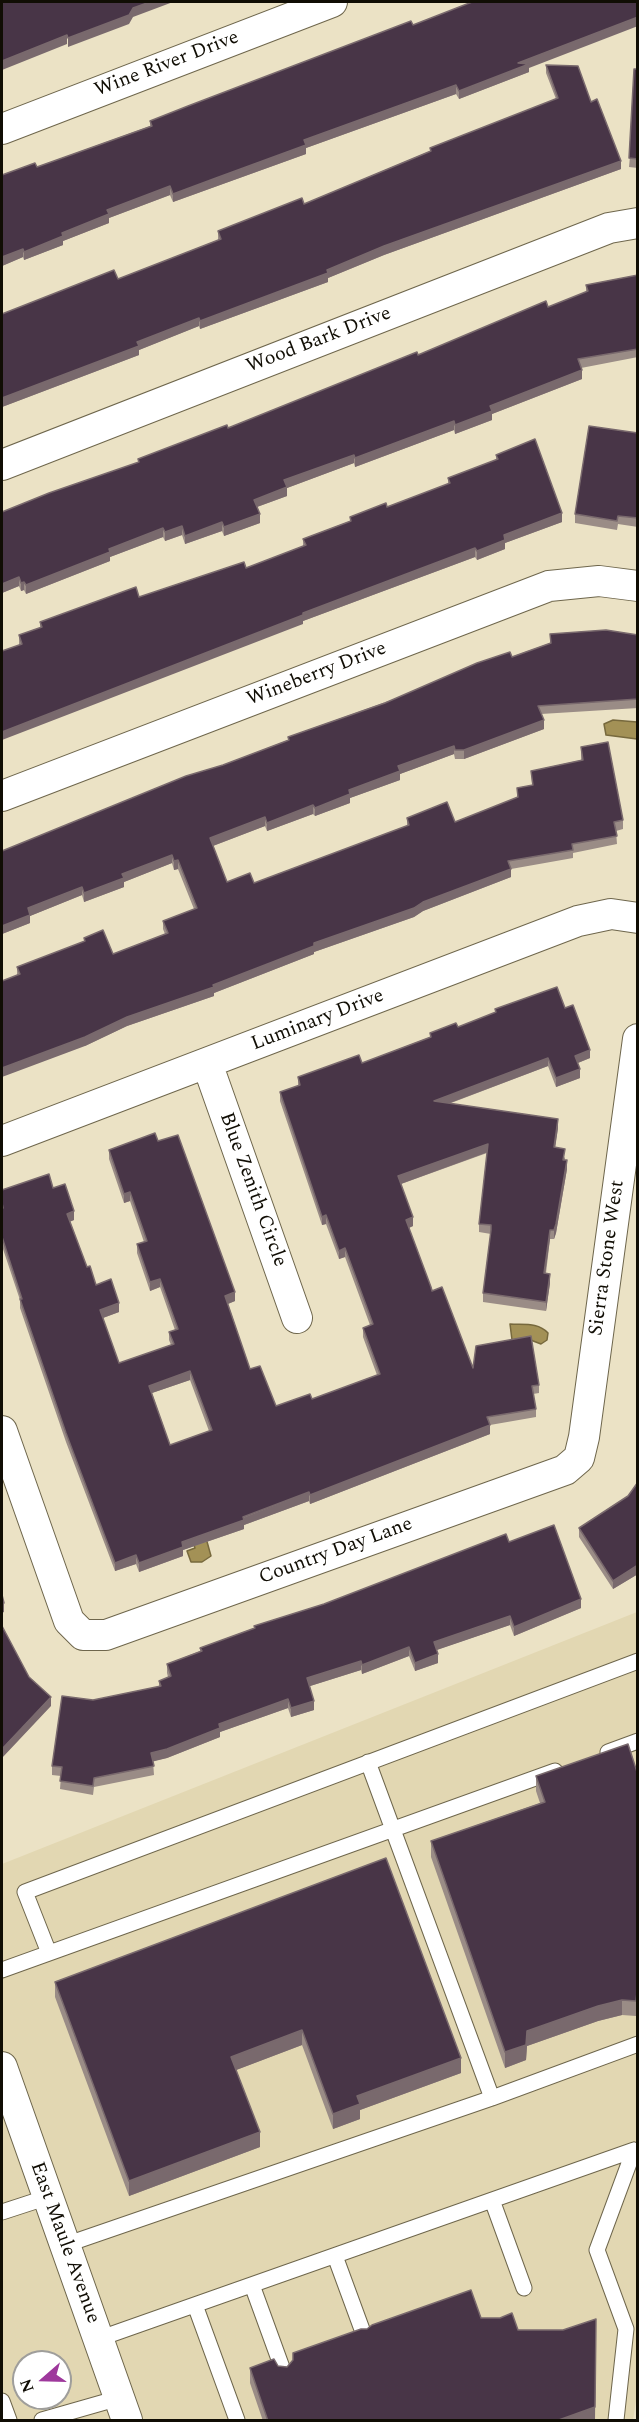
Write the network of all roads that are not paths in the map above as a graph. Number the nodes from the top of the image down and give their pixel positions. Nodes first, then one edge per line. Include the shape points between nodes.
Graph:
1 (332, 2) edge
2 (2, 129) edge
3 (638, 224) edge
4 (2, 465) edge
5 (638, 586) edge
6 (2, 796) edge
7 (638, 918) edge
8 (638, 1040) edge
9 (207, 1064) junction
10 (2, 1141) edge
11 (297, 1317) dead end
12 (2, 1431) edge
13 (566, 1470) joint
14 (638, 1661) edge
15 (638, 1741) edge
16 (593, 1757) edge
17 (368, 1762) junction
18 (571, 1765) edge
19 (392, 1829) junction
20 (49, 1953) junction
21 (2, 1970) edge
22 (638, 2044) edge
23 (2, 2067) edge
24 (492, 2098) junction
25 (48, 2197) junction
26 (492, 2200) junction
27 (2, 2212) edge
28 (65, 2245) junction
29 (335, 2256) junction
30 (252, 2285) junction
31 (524, 2288) dead end
32 (195, 2305) junction
33 (364, 2335) edge
34 (98, 2339) junction
35 (284, 2373) edge
36 (2, 2401) edge
37 (123, 2409) edge
38 (9, 2421) edge
39 (42, 2421) edge
40 (237, 2421) edge
41 (616, 2421) edge

1 - 2 street, Wine River Drive
3 - 4 street, Wood Bark Drive via 609,228
5 - 6 street, Wineberry Drive via 600,581 549,586
7 - 9 street, Luminary Drive via 611,914 578,921
8 - 13 street, Sierra Stone West via 584,1437 579,1458
9 - 10 street, Luminary Drive
9 - 11 street, Blue Zenith Circle
12 - 13 street, Country Day Lane via 69,1622 83,1635 106,1635
14 - 17 lane
15 - 16 lane
17 - 19 lane
17 - 20 lane via 25,1892
18 - 19 lane
19 - 20 lane
19 - 24 lane
20 - 21 lane
22 - 24 lane
23 - 25 street, East Maule Avenue
24 - 28 lane
25 - 27 lane
25 - 28 street, East Maule Avenue
26 - 29 lane
26 - 31 lane
26 - 41 lane via 634,2150 597,2250 626,2329
28 - 34 street, East Maule Avenue
29 - 30 lane
29 - 33 lane
30 - 32 lane
30 - 35 lane
32 - 34 lane
32 - 40 lane
34 - 37 street, East Maule Avenue
36 - 38 lane
37 - 39 lane

